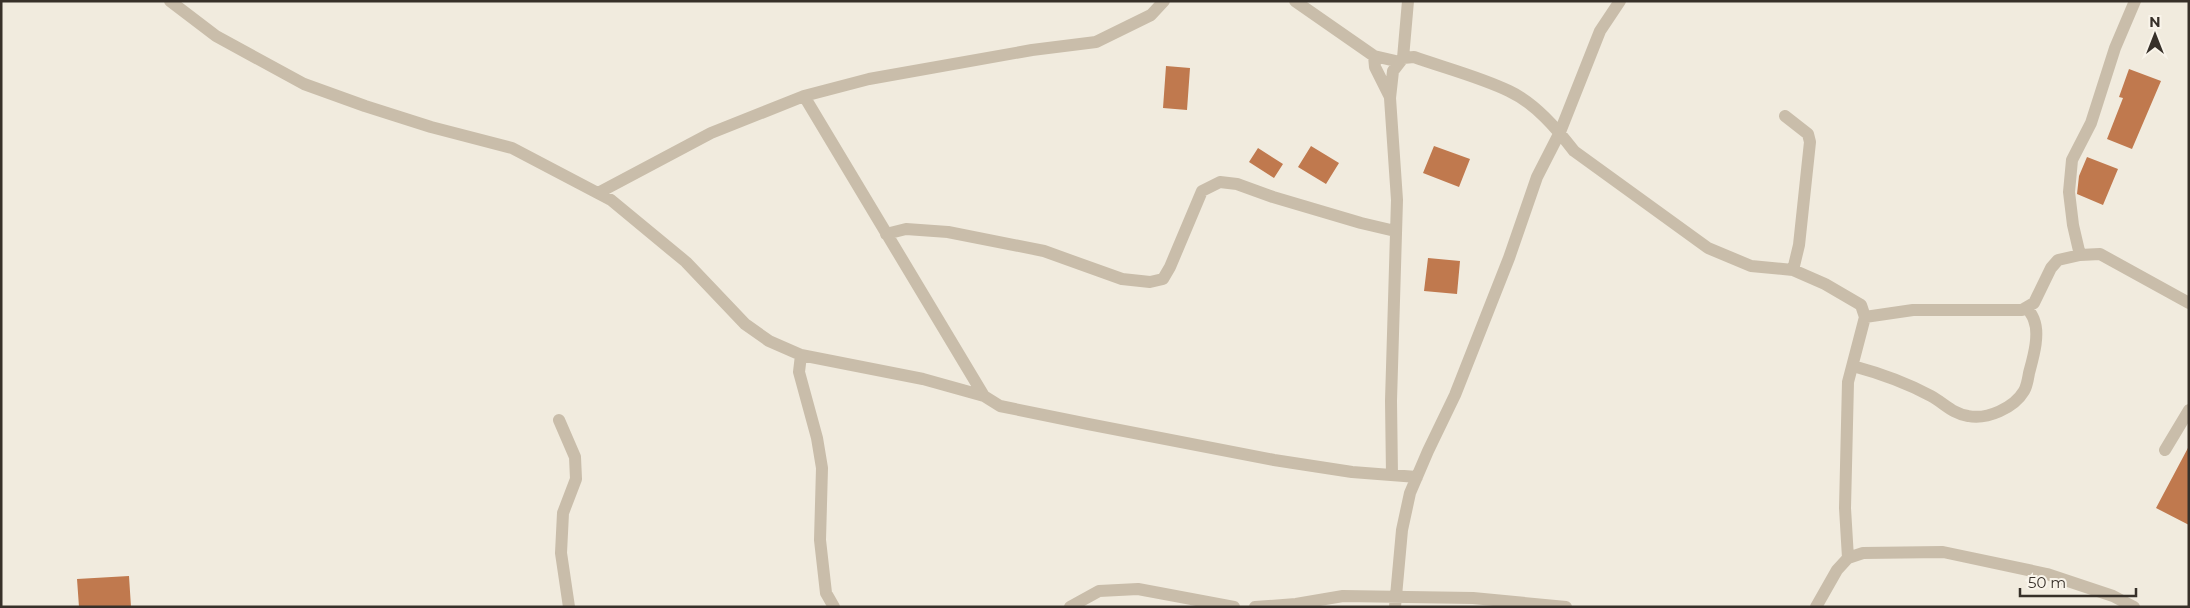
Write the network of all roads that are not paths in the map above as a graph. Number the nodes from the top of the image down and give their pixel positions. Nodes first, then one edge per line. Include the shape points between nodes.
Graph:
1 (170, 1) edge
2 (1164, 1) edge
3 (1295, 1) edge
4 (1408, 1) edge
5 (1620, 1) edge
6 (2134, 1) edge
7 (1374, 56) junction
8 (1402, 60) junction
9 (804, 96) junction
10 (1390, 98) junction
11 (1785, 116) dead end
12 (1560, 132) junction
13 (598, 193) junction
14 (1396, 230) junction
15 (886, 234) junction
16 (2080, 255) junction
17 (1793, 270) junction
18 (2189, 303) edge
19 (2027, 307) junction
20 (1865, 317) junction
21 (801, 356) junction
22 (1853, 366) junction
23 (984, 396) junction
24 (2189, 410) edge
25 (559, 420) dead end
26 (2165, 450) dead end
27 (1392, 475) junction
28 (1417, 477) junction
29 (1848, 558) junction
30 (1395, 602) edge
31 (569, 607) edge
32 (834, 607) edge
33 (1070, 607) edge
34 (1234, 607) edge
35 (1256, 607) edge
36 (1566, 607) edge
37 (1816, 607) edge
38 (2134, 607) edge

1 - 13 street via 216,36 304,84 422,124 512,148
2 - 9 street via 1151,15 1096,42 869,79
3 - 7 street
4 - 8 street
5 - 12 street via 1600,31
6 - 16 street via 2091,123 2072,160 2069,192
7 - 8 street
7 - 10 street via 1375,67
8 - 10 street via 1393,71
8 - 12 street via 1414,57 1510,91
9 - 13 street via 711,133
9 - 15 street
10 - 14 street
11 - 17 street via 1808,134 1810,142 1799,245
12 - 17 street via 1574,151 1708,248 1751,266
12 - 28 street via 1537,178 1455,396
13 - 21 street via 636,219 686,262 745,324 768,341
14 - 15 street via 1273,198 1237,184 1220,182 1202,191 1170,267 1163,279 1150,282 1122,279 1044,251 948,232 906,229
14 - 27 street
15 - 23 street
16 - 18 street via 2100,254
16 - 19 street via 2058,260 2034,303
17 - 20 street via 1860,305
19 - 20 street via 2022,310 1913,310
19 - 22 street via 2035,321 2034,356 2025,390 2014,403 2000,411 1969,417 1956,413 1931,396
20 - 22 street
21 - 23 street via 923,379
21 - 32 street via 799,372 822,468 820,540 826,593
22 - 29 street via 1848,382 1845,498
23 - 27 street via 1000,406 1088,424 1274,460
24 - 26 street
25 - 31 street via 574,457 576,478 563,513 561,554
27 - 28 street
28 - 30 street via 1402,530
29 - 37 street via 1837,570
29 - 38 street via 1863,553 1943,552 2047,574
30 - 35 street via 1343,596
30 - 36 street via 1473,598
33 - 34 street via 1099,591 1138,589

